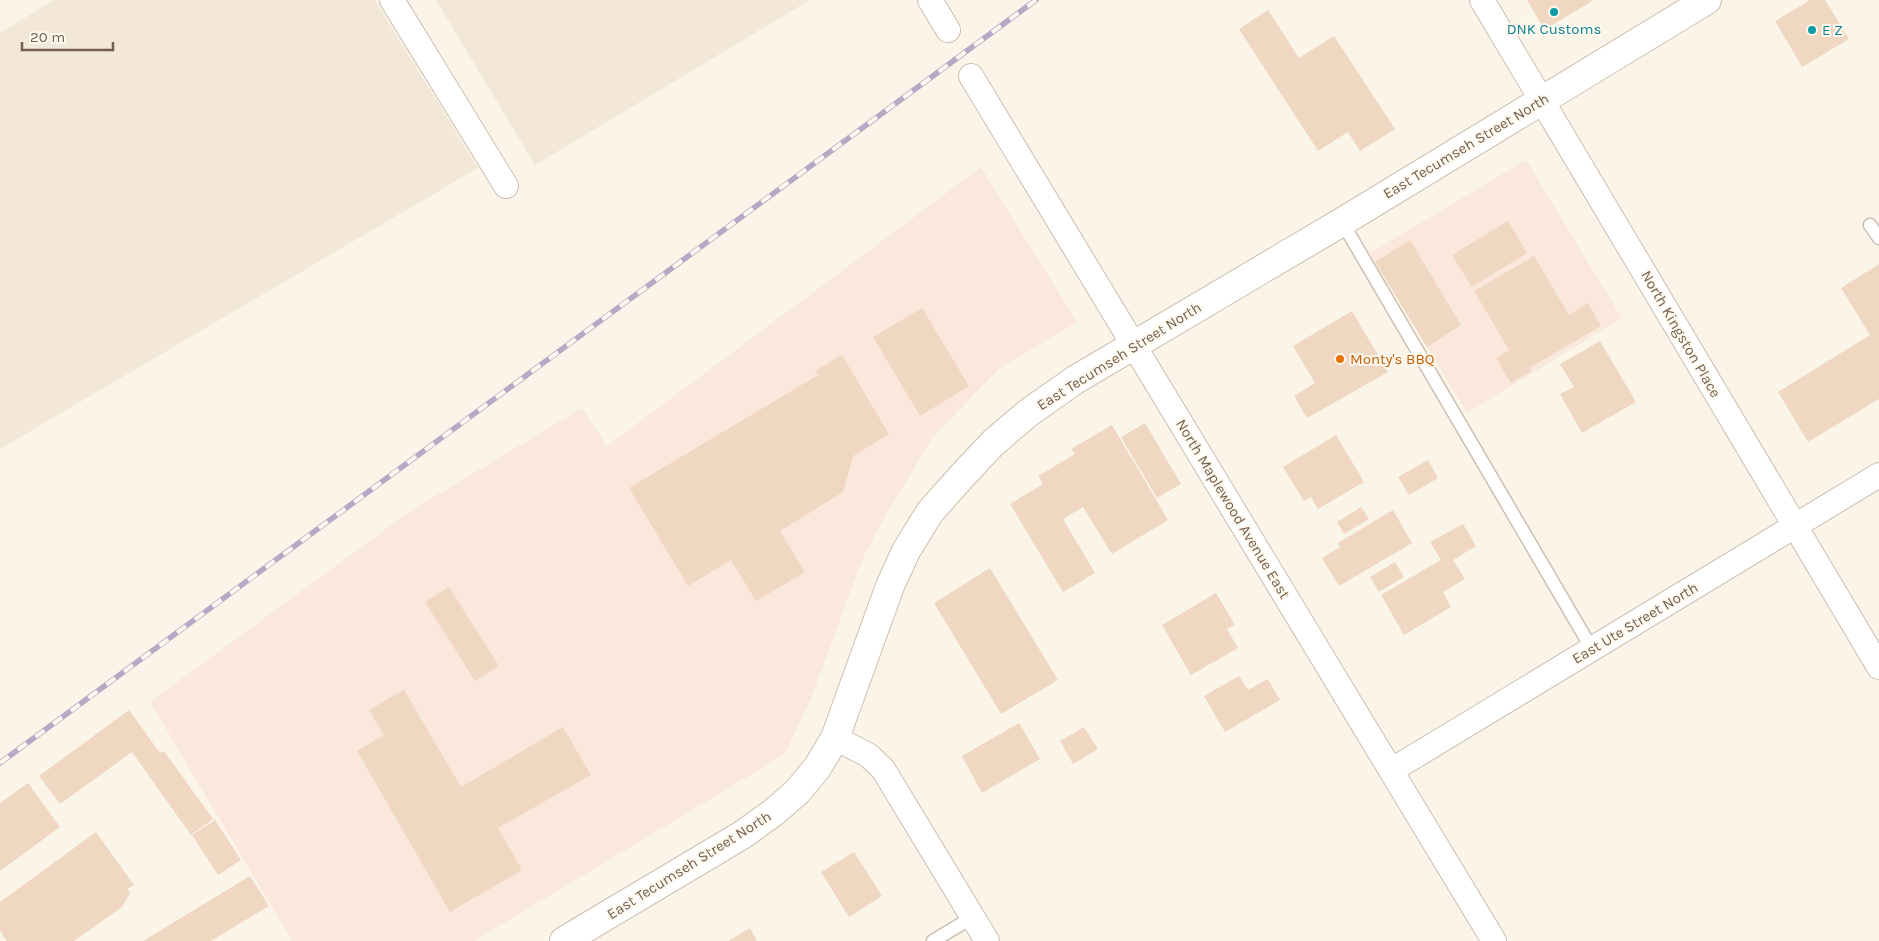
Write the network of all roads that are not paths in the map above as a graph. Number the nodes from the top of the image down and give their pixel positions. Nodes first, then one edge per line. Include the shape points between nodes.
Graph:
1 (392, 0) edge
2 (930, 0) edge
3 (1482, 0) edge
4 (1707, 0) edge
5 (948, 30) dead end
6 (971, 76) dead end
7 (1542, 99) junction
8 (506, 186) dead end
9 (1342, 222) junction
10 (1870, 225) dead end
11 (1879, 238) edge
12 (1134, 345) junction
13 (1879, 475) edge
14 (1794, 526) junction
15 (1592, 650) junction
16 (1879, 668) edge
17 (835, 738) junction
18 (1392, 770) junction
19 (973, 917) junction
20 (564, 941) edge
21 (933, 941) edge
22 (987, 941) edge
23 (1494, 941) edge

1 - 8 street
2 - 5 street
3 - 7 street, North Kingston Place
4 - 7 street, East Tecumseh Street North
6 - 12 street, North Maplewood Avenue East
7 - 9 street, East Tecumseh Street North
7 - 14 street, North Kingston Place
9 - 12 street, East Tecumseh Street North
9 - 15 lane
10 - 11 lane
12 - 17 street, East Tecumseh Street North via 1028,413 993,443 930,512 906,550 890,586
12 - 18 street, North Maplewood Avenue East
13 - 14 street, East Ute Street North
14 - 15 street, East Ute Street North
14 - 16 street, North Kingston Place
15 - 18 street, East Ute Street North
17 - 19 street via 868,755 883,769
17 - 20 street, East Tecumseh Street North via 812,774 774,812 707,857
18 - 23 street, North Maplewood Avenue East
19 - 21 lane
19 - 22 street

